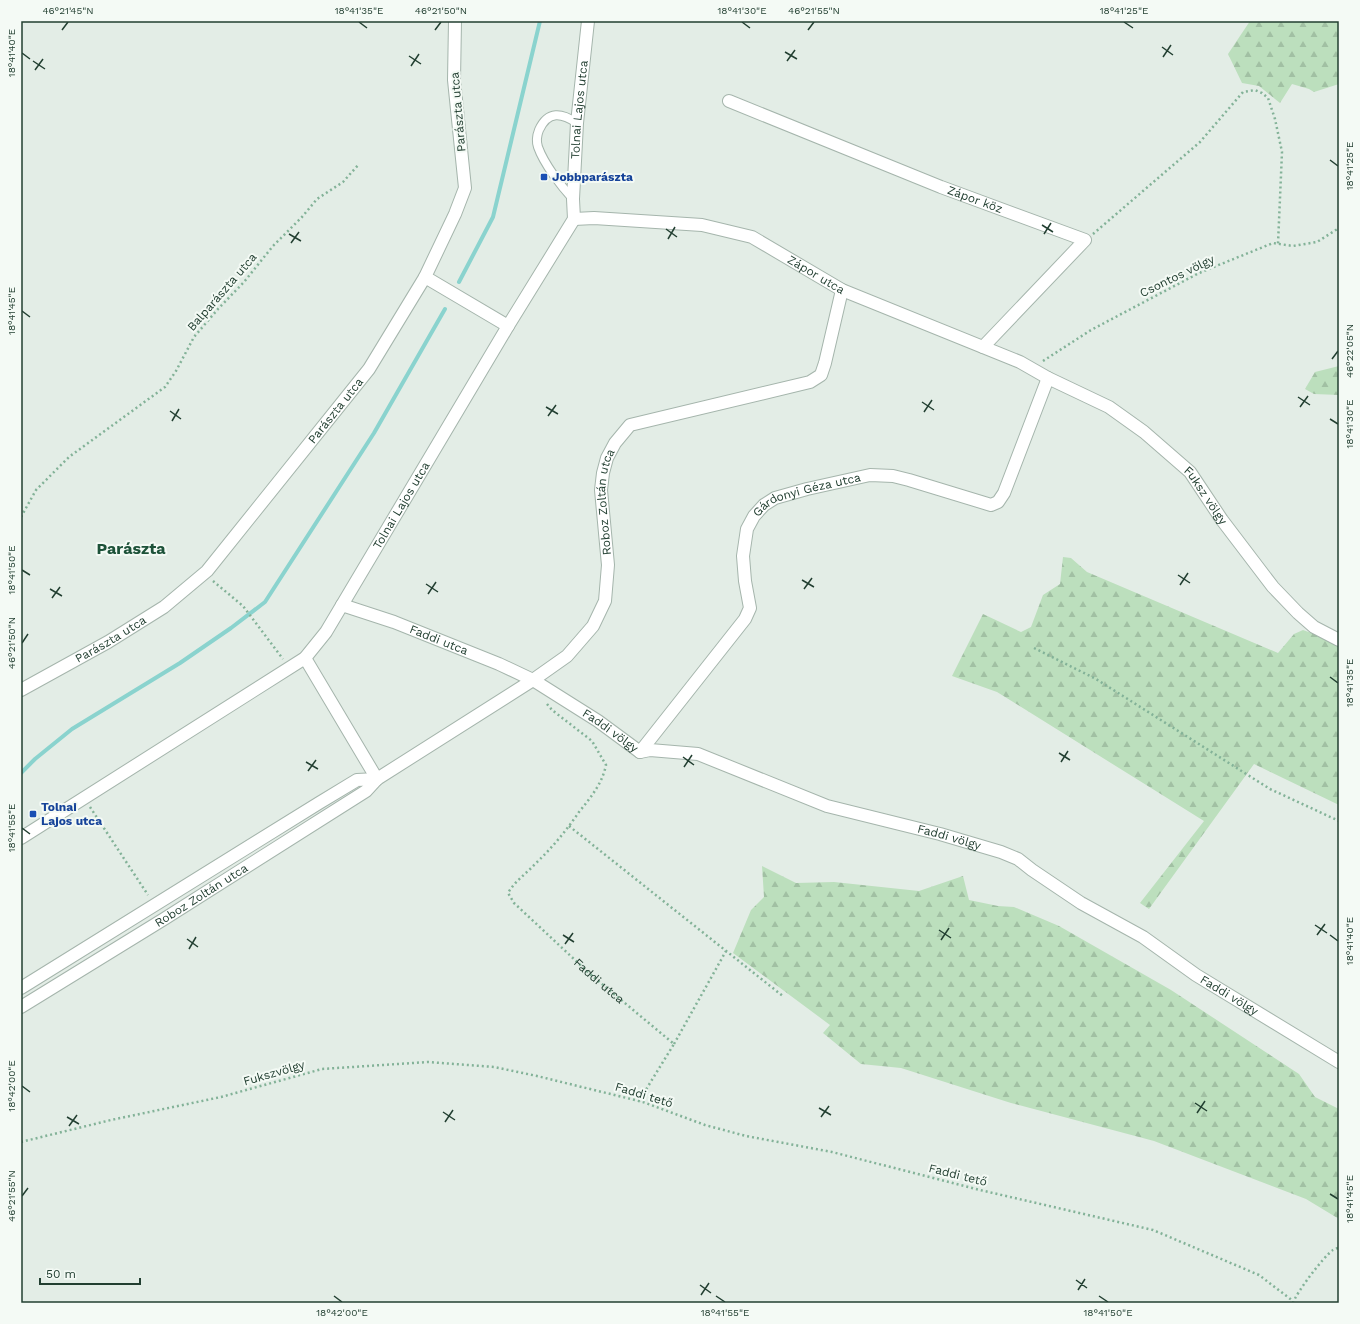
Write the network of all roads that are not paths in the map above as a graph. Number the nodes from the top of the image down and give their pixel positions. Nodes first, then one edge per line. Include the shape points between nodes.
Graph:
1 (455, 21) edge
2 (588, 21) edge
3 (729, 101) dead end
4 (577, 123) junction
5 (573, 199) junction
6 (574, 219) junction
7 (424, 277) junction
8 (842, 290) junction
9 (508, 326) junction
10 (983, 347) junction
11 (1048, 378) junction
12 (342, 605) junction
13 (1339, 640) edge
14 (305, 658) junction
15 (533, 680) junction
16 (21, 690) edge
17 (640, 752) junction
18 (377, 779) junction
19 (21, 838) edge
20 (21, 988) edge
21 (21, 1007) edge
22 (1339, 1062) edge

1 - 7 street, Parászta utca via 454,80 465,188
2 - 4 street, Tolnai Lajos utca
3 - 10 street, Zápor köz via 941,187 1085,240
4 - 5 street, Tolnai Lajos utca
4 - 5 lane via 562,115 551,116 542,123 536,136 537,147 544,159 562,188
5 - 6 street, Tolnai Lajos utca
6 - 8 street, Zápor utca via 702,225 752,237
6 - 9 street, Tolnai Lajos utca
7 - 9 street
7 - 16 street, Parászta utca via 369,369 204,573 164,607 108,642
8 - 10 street, Zápor utca
8 - 15 street, Roboz Zoltán utca via 821,375 810,382 630,425 615,443 607,458 601,490 608,565 605,601 594,626 567,656
9 - 12 street, Tolnai Lajos utca
10 - 11 street, Zápor utca via 1020,362
11 - 13 street, Fuksz völgy via 1109,407 1144,432 1190,472 1222,520 1273,587 1314,627
11 - 17 street, Gárdonyi Géza utca via 1004,493 998,502 992,505 894,476 870,475 775,498 764,505 747,529 745,541 745,581 750,608
12 - 14 street, Tolnai Lajos utca via 326,632
12 - 15 street, Faddi utca via 394,622
14 - 18 street
14 - 19 street, Tolnai Lajos utca
15 - 17 street, Faddi völgy via 598,721
15 - 18 street, Roboz Zoltán utca
17 - 22 street, Faddi völgy via 650,750 698,754 827,806 934,832 1018,858 1081,903 1143,937 1196,975
18 - 20 street, Roboz Zoltán utca via 357,780
18 - 21 street, Roboz Zoltán utca via 366,791

